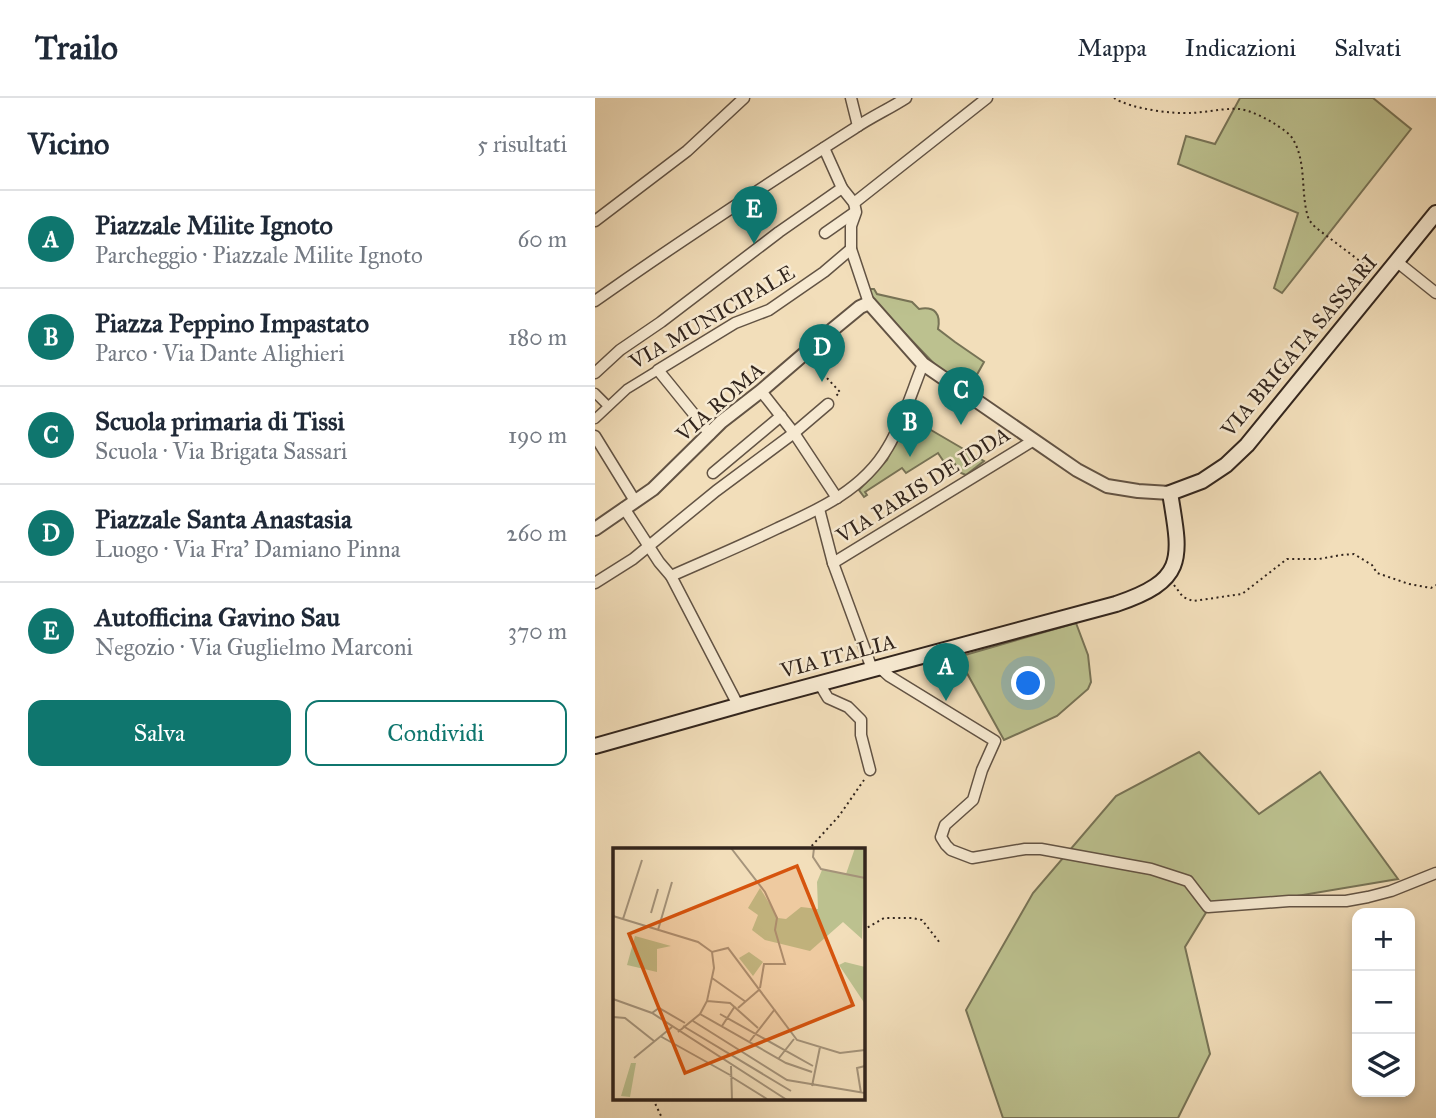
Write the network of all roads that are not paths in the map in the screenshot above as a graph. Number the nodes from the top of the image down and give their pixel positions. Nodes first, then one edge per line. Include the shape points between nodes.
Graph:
1 (744, 98) edge
2 (851, 98) edge
3 (906, 98) edge
4 (987, 98) edge
5 (858, 126) junction
6 (824, 148) junction
7 (842, 188) junction
8 (855, 208) junction
9 (1436, 213) edge
10 (595, 221) edge
11 (825, 233) dead end
12 (851, 249) junction
13 (1396, 261) junction
14 (1436, 293) edge
15 (595, 301) edge
16 (869, 303) junction
17 (923, 364) junction
18 (658, 370) junction
19 (595, 373) edge
20 (761, 391) junction
21 (595, 393) edge
22 (828, 404) road end
23 (608, 406) junction
24 (781, 416) junction
25 (595, 419) edge
26 (794, 433) junction
27 (710, 434) junction
28 (595, 436) edge
29 (1034, 440) junction
30 (713, 473) dead end
31 (1170, 494) junction
32 (837, 498) junction
33 (630, 505) junction
34 (818, 509) junction
35 (595, 529) edge
36 (648, 546) junction
37 (833, 563) junction
38 (671, 576) junction
39 (595, 583) edge
40 (875, 668) junction
41 (819, 683) junction
42 (738, 705) junction
43 (595, 746) edge
44 (870, 770) road end
45 (1436, 873) edge

1 - 10 street via 687,151
2 - 5 street
3 - 5 street
4 - 8 street
5 - 6 street
6 - 7 street
6 - 15 street
7 - 8 street
7 - 19 street
8 - 11 street
8 - 12 street
9 - 13 main road, VIA BRIGATA SASSARI
12 - 16 street
12 - 18 street, VIA MUNICIPALE via 769,310 735,323
13 - 14 street
13 - 31 main road, VIA BRIGATA SASSARI via 1247,445 1202,481
16 - 17 street, VIA BRIGATA SASSARI
16 - 20 street, VIA ROMA
17 - 29 street, VIA BRIGATA SASSARI
17 - 32 street via 888,448
18 - 23 street, VIA MUNICIPALE
18 - 27 street
20 - 24 street
20 - 27 street, VIA ROMA
21 - 23 street
22 - 26 street
23 - 25 street, VIA MUNICIPALE
24 - 26 street
24 - 30 street
26 - 32 street
26 - 36 street
27 - 33 street, VIA ROMA
28 - 33 street
29 - 31 street, VIA BRIGATA SASSARI via 1107,486
29 - 37 street, VIA PARIS DE IDDA
31 - 40 main road, VIA ITALIA via 1176,562 1168,575 1137,597
32 - 34 street
33 - 35 street, VIA ROMA
33 - 36 street
34 - 37 street
34 - 38 street
36 - 38 street
36 - 39 street
37 - 40 street
38 - 42 street
40 - 41 main road, VIA ITALIA
40 - 45 street via 995,741 973,800 945,825 941,837 951,850 972,858 1041,849 1150,869 1188,881 1208,907 1346,901 1391,891
41 - 42 main road, VIA ITALIA
41 - 44 street via 828,698 862,720
42 - 43 main road, VIA ITALIA

